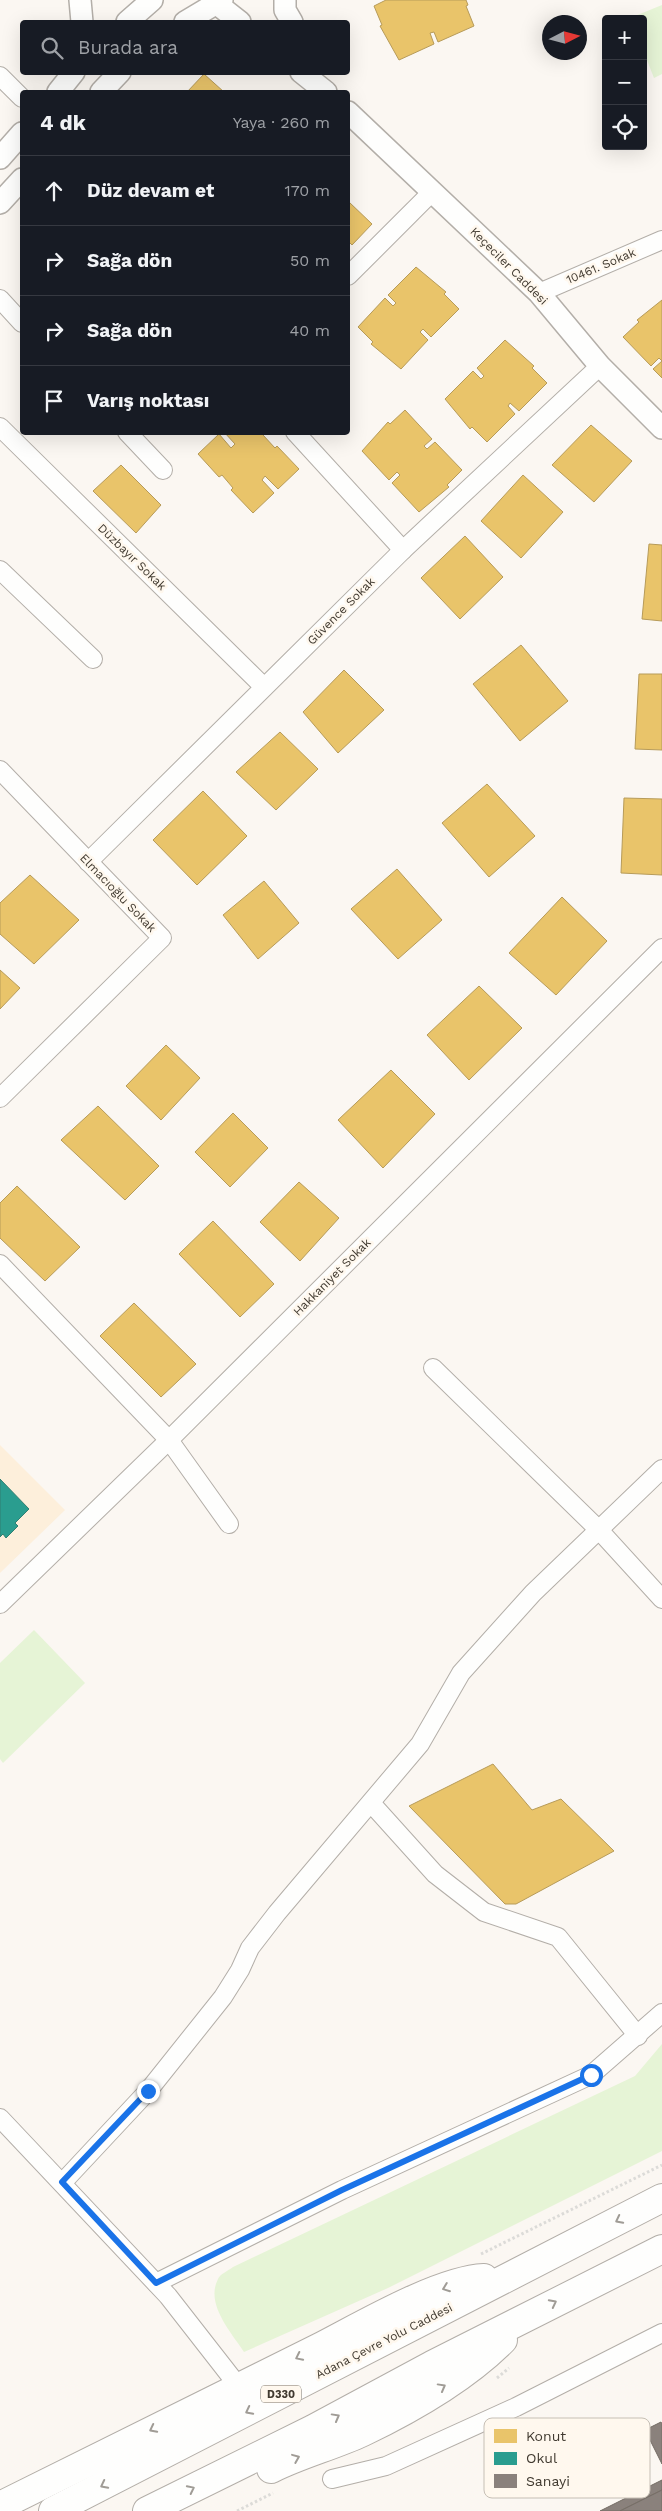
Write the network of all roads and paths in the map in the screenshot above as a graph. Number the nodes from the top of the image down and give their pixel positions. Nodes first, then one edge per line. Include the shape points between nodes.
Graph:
1 (80, 0) edge
2 (152, 0) edge
3 (285, 0) edge
4 (217, 1) edge
5 (82, 20) edge
6 (129, 20) edge
7 (188, 20) edge
8 (238, 20) edge
9 (291, 20) edge
10 (72, 75) edge
11 (117, 75) edge
12 (305, 75) edge
13 (318, 75) edge
14 (0, 76) edge
15 (60, 90) edge
16 (104, 90) edge
17 (324, 90) edge
18 (326, 90) edge
19 (20, 96) edge
20 (350, 114) edge
21 (20, 135) edge
22 (0, 158) edge
23 (20, 181) edge
24 (433, 191) junction
25 (0, 203) edge
26 (662, 240) edge
27 (350, 274) edge
28 (539, 293) junction
29 (0, 299) edge
30 (20, 321) edge
31 (600, 366) junction
32 (0, 427) edge
33 (662, 428) edge
34 (130, 435) edge
35 (298, 435) edge
36 (163, 470) dead end
37 (403, 550) junction
38 (0, 570) edge
39 (93, 659) dead end
40 (264, 687) junction
41 (0, 770) edge
42 (88, 862) junction
43 (662, 948) edge
44 (0, 1098) edge
45 (0, 1264) edge
46 (433, 1368) dead end
47 (169, 1440) junction
48 (662, 1469) edge
49 (229, 1524) dead end
50 (599, 1530) junction
51 (662, 1599) edge
52 (0, 1604) edge
53 (371, 1803) junction
54 (662, 2013) edge
55 (638, 2036) junction
56 (3, 2128) edge
57 (62, 2182) junction
58 (662, 2198) edge
59 (662, 2249) edge
60 (510, 2276) junction
61 (156, 2283) junction
62 (526, 2317) junction
63 (662, 2333) edge
64 (239, 2386) junction
65 (492, 2418) edge
66 (484, 2422) edge
67 (332, 2479) dead end
68 (0, 2506) edge
69 (53, 2511) edge
70 (147, 2511) edge
71 (190, 2511) edge

1 - 5 street
2 - 6 street
3 - 9 street via 285,10
4 - 7 street
4 - 8 street
10 - 15 street
11 - 16 street
12 - 17 street
13 - 18 street
14 - 19 street
20 - 24 street, Keçeciler Caddesi
21 - 22 street
23 - 25 street
24 - 27 street
24 - 28 street, Keçeciler Caddesi
26 - 28 street, 10461. Sokak
28 - 31 street, Keçeciler Caddesi
29 - 30 street
31 - 33 street, Keçeciler Caddesi
31 - 37 street, Güvence Sokak
32 - 40 street, Düzbayır Sokak
34 - 36 street
35 - 37 street
37 - 40 street, Güvence Sokak
38 - 39 street
40 - 42 street, Güvence Sokak
41 - 42 street, Elmacıoğlu Sokak
42 - 44 street, Elmacıoğlu Sokak via 162,938
43 - 47 street, Hakkaniyet Sokak
45 - 47 street
46 - 50 street
47 - 49 street
47 - 52 street, Hakkaniyet Sokak
48 - 50 street
50 - 51 street
50 - 53 street via 534,1593 461,1673 420,1744
53 - 55 street via 435,1874 484,1912 558,1937
53 - 57 street via 250,1948 223,1997 148,2091
54 - 55 street
55 - 61 street via 591,2075 342,2190
56 - 57 street
57 - 61 street
58 -> 60 highway, Adana Çevre Yolu Caddesi / D330
62 -> 59 highway
60 -> 64 highway via 469,2278 367,2322
60 -> 69 highway, Adana Çevre Yolu Caddesi / D330
61 - 64 street
70 -> 62 highway via 313,2430 432,2364
71 -> 62 highway via 282,2464 363,2431 449,2384
63 - 65 street
64 -> 68 highway
66 - 67 street via 386,2466

